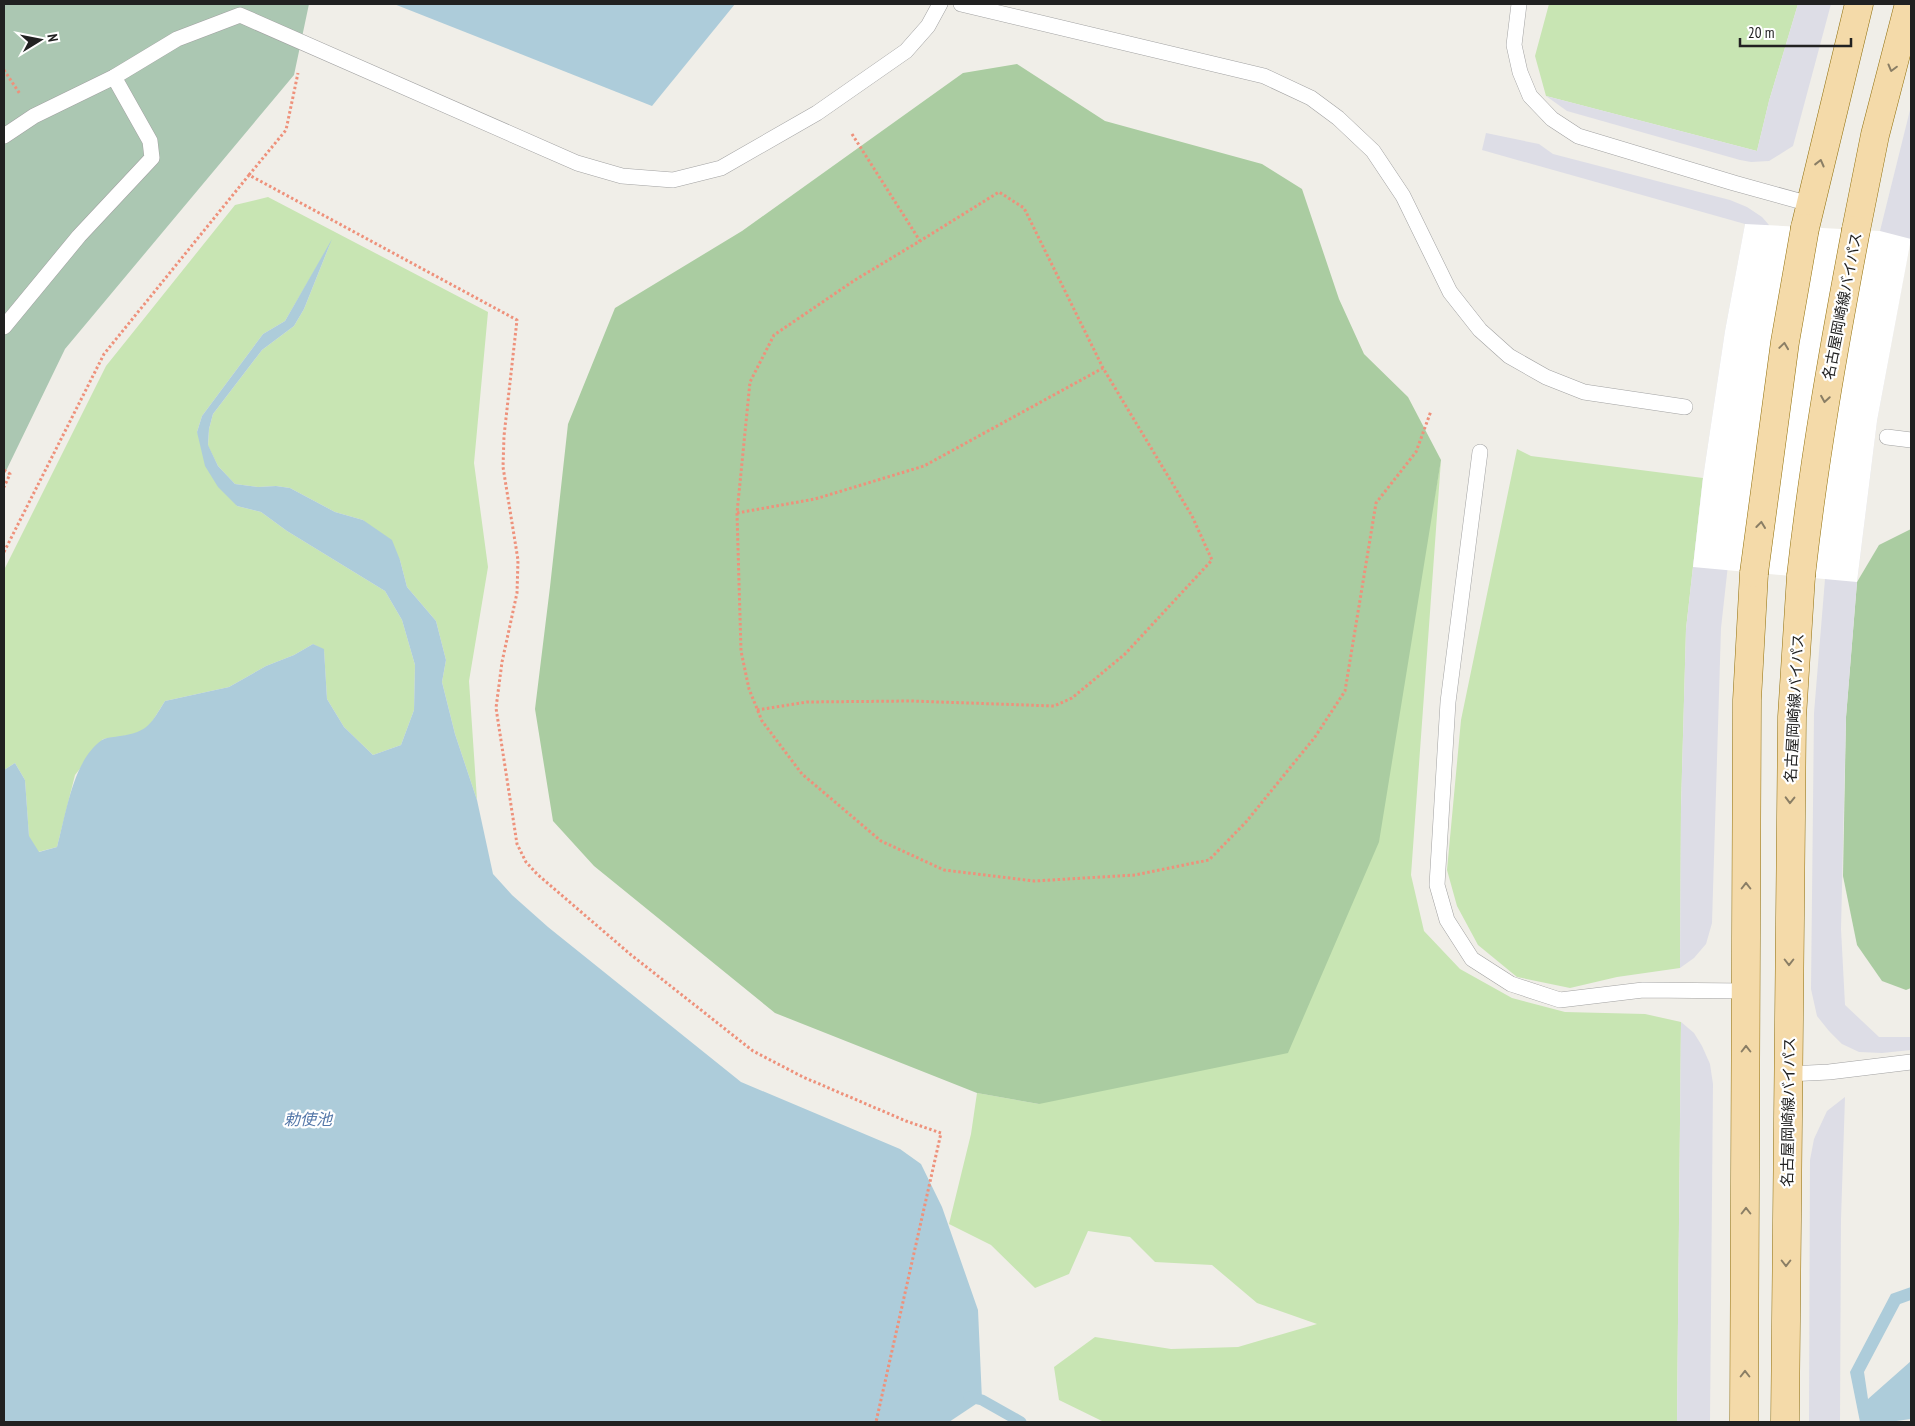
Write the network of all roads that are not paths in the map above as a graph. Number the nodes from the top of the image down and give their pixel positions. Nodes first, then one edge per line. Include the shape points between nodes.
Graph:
1 (940, 4) edge
2 (961, 4) edge
3 (1519, 4) edge
4 (1859, 4) edge
5 (1909, 4) edge
6 (240, 9) edge
7 (114, 78) junction
8 (4, 136) edge
9 (1808, 216) junction
10 (4, 327) edge
11 (1685, 407) dead end
12 (1887, 436) dead end
13 (1911, 440) edge
14 (1480, 452) dead end
15 (1746, 991) junction
16 (1911, 1062) edge
17 (1788, 1074) junction
18 (1744, 1422) edge
19 (1785, 1422) edge

1 - 6 lane via 928,26 906,51 817,113 721,168 673,180 622,176 577,163
2 - 11 lane via 1264,76 1311,98 1338,118 1372,151 1403,196 1450,292 1480,330 1509,356 1546,378 1584,392
3 - 9 lane via 1514,45 1520,72 1530,96 1552,119 1578,136 1734,183
9 -> 4 main road
5 -> 17 main road, 名古屋岡崎線バイパス, bridge via 1874,135 1830,366 1801,576 1792,717
6 - 7 lane via 177,39
7 - 8 lane via 34,116
7 - 10 lane via 150,141 152,158 79,236
15 -> 9 main road, bridge via 1747,700 1754,573 1785,342
12 - 13 lane
14 - 15 lane via 1448,702 1437,885 1448,920 1472,959 1510,984 1560,1000 1643,990
18 -> 15 main road
16 - 17 lane
17 -> 19 main road, 名古屋岡崎線バイパス

